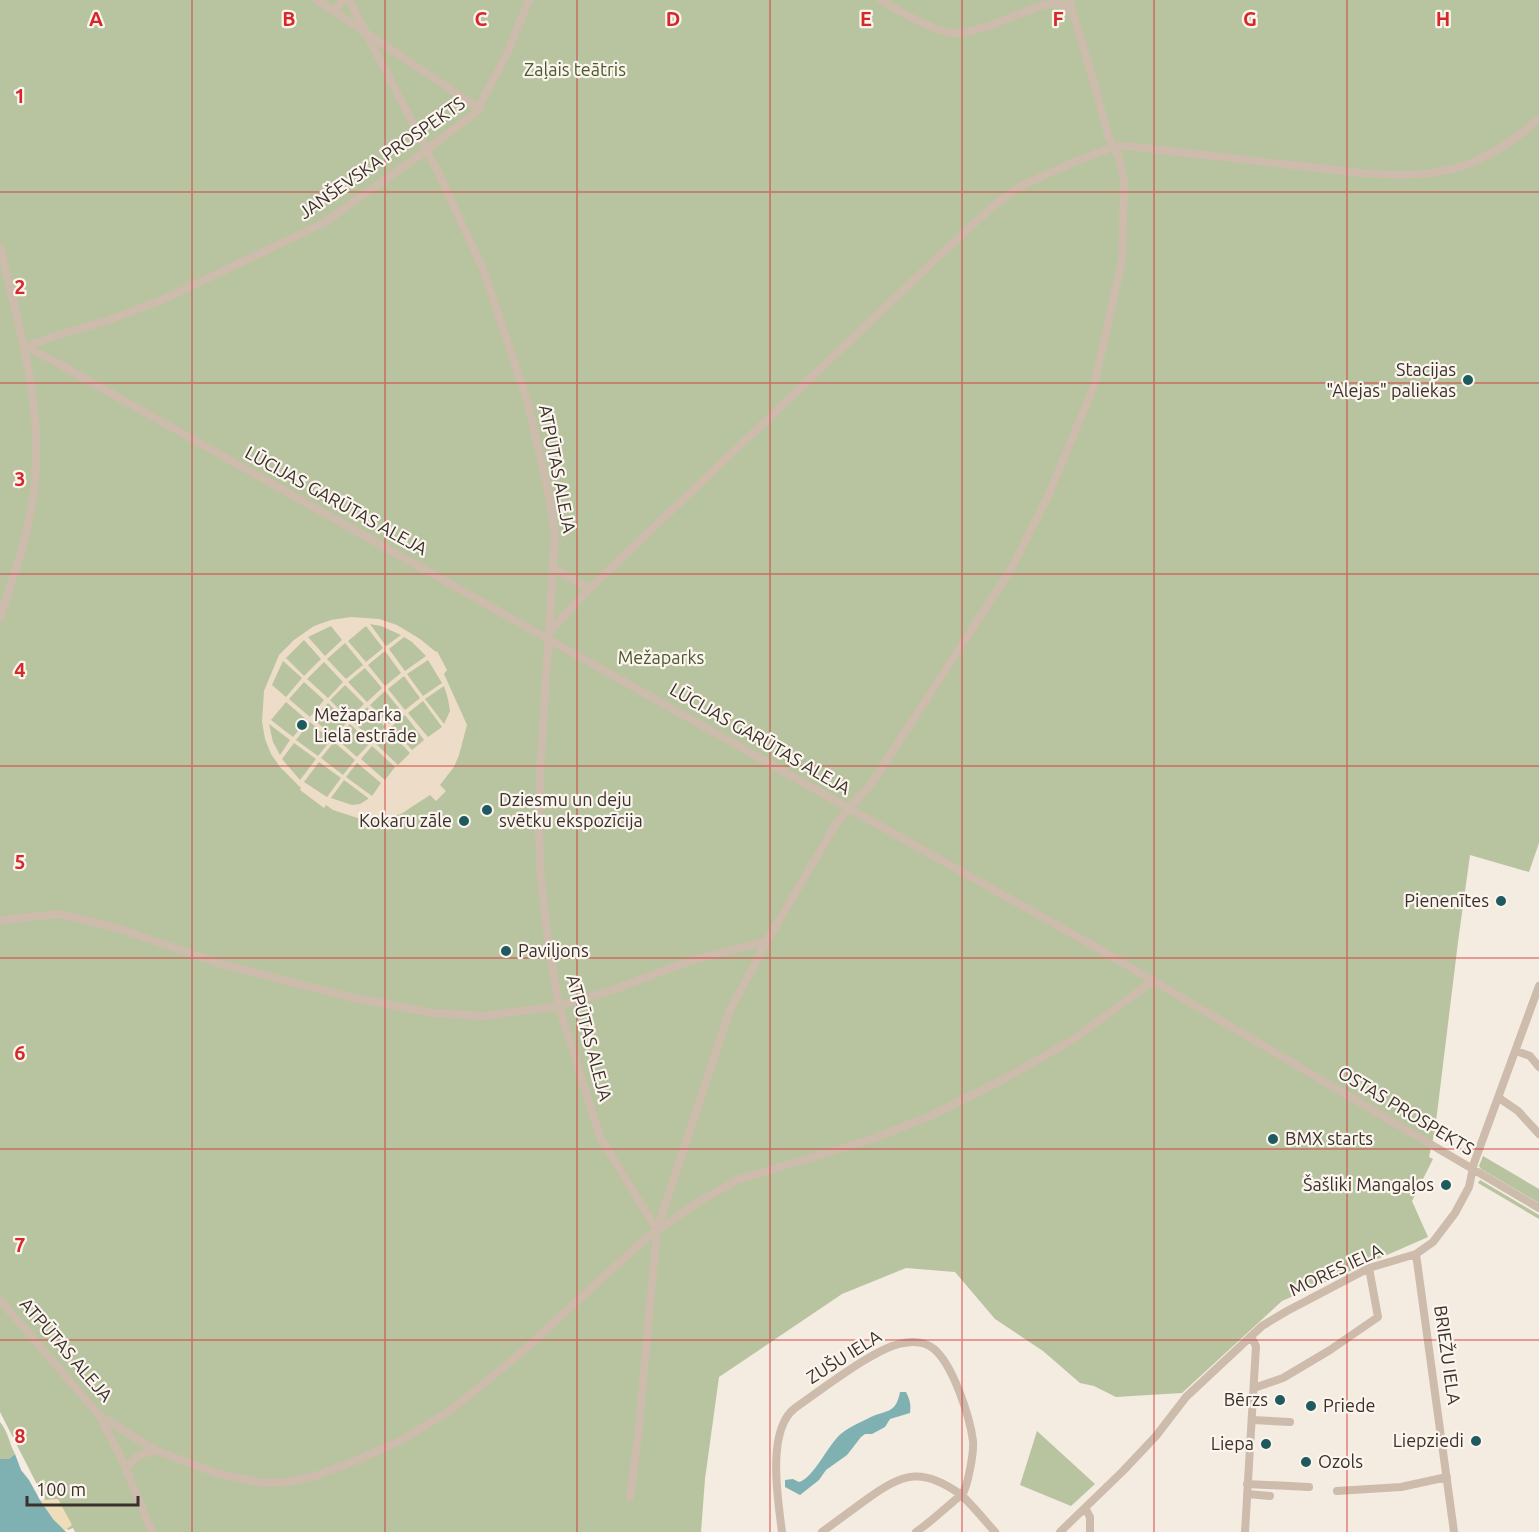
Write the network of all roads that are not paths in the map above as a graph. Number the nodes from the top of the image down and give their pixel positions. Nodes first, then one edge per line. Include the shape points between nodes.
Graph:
1 (317, 0) edge
2 (342, 0) edge
3 (349, 0) edge
4 (529, 0) edge
5 (881, 0) edge
6 (1069, 0) edge
7 (1071, 10) junction
8 (335, 12) junction
9 (364, 31) junction
10 (480, 110) junction
11 (1539, 119) edge
12 (1113, 147) junction
13 (426, 151) junction
14 (0, 247) edge
15 (3, 272) edge
16 (25, 347) junction
17 (554, 568) junction
18 (589, 589) junction
19 (0, 618) edge
20 (549, 635) junction
21 (849, 809) junction
22 (0, 920) edge
23 (767, 941) junction
24 (1154, 980) junction
25 (1539, 986) edge
26 (1537, 1000) edge
27 (559, 1006) junction
28 (1257, 1041) joint
29 (1516, 1051) junction
30 (1539, 1067) edge
31 (1499, 1098) junction
32 (1539, 1134) edge
33 (1474, 1169) junction
34 (1539, 1208) edge
35 (657, 1230) junction
36 (1416, 1254) junction
37 (1369, 1268) junction
38 (0, 1300) edge
39 (1251, 1337) junction
40 (1254, 1388) junction
41 (99, 1415) junction
42 (1253, 1420) junction
43 (1290, 1422) dead end
44 (154, 1450) junction
45 (126, 1469) junction
46 (1447, 1477) junction
47 (1247, 1484) junction
48 (1309, 1486) dead end
49 (1337, 1491) dead end
50 (1247, 1494) junction
51 (962, 1495) junction
52 (1270, 1496) dead end
53 (630, 1497) dead end
54 (1085, 1508) junction
55 (152, 1532) edge
56 (782, 1532) edge
57 (822, 1532) edge
58 (916, 1532) edge
59 (995, 1532) edge
60 (1060, 1532) edge
61 (1090, 1532) edge
62 (1245, 1532) edge
63 (1454, 1532) edge

1 - 8 street
2 - 8 street
3 - 9 street, ATPŪTAS ALEJA
4 - 10 street, JANŠEVSKA PROSPEKTS
5 - 7 street via 929,26 953,33 968,32 1046,4 1060,4
6 - 7 street
7 - 12 street
8 - 9 street
9 - 10 street
9 - 13 street, ATPŪTAS ALEJA
10 - 13 street, JANŠEVSKA PROSPEKTS
11 - 12 street via 1488,156 1427,174 1362,173 1162,149
12 - 18 street via 1019,187 987,211
12 - 21 street via 1124,182 1122,261 1094,386 1076,434 1010,572 871,784
13 - 16 street, JANŠEVSKA PROSPEKTS via 322,224 258,256 164,299
13 - 17 street, ATPŪTAS ALEJA via 486,276 527,400 551,505
14 - 15 street
15 - 16 street
16 - 19 street via 37,424 37,456 32,507
16 - 20 street, LŪCIJAS GARŪTAS ALEJA
17 - 18 street
17 - 20 street, ATPŪTAS ALEJA
18 - 20 street
20 - 21 street, LŪCIJAS GARŪTAS ALEJA
20 - 27 street, ATPŪTAS ALEJA via 539,832 542,891
21 - 23 street via 837,822
21 - 24 street, LŪCIJAS GARŪTAS ALEJA
22 - 27 street via 60,915 117,928 262,975 404,1009 484,1016
23 - 27 street via 690,961
23 - 35 street via 729,1012
24 - 28 street, LŪCIJAS GARŪTAS ALEJA
24 - 35 street via 1074,1039 928,1117 869,1140 737,1180
25 - 26 street, MORES IELA
26 - 29 street, MORES IELA
27 - 35 street, ATPŪTAS ALEJA via 600,1137
28 - 33 street, OSTAS PROSPEKTS
29 - 30 street via 1530,1056
29 - 31 street, MORES IELA
31 - 32 street via 1518,1111
31 - 33 street, MORES IELA
33 - 34 street, OSTAS PROSPEKTS
33 - 36 street, MORES IELA via 1455,1214 1433,1242
35 - 44 street, ATPŪTAS ALEJA via 486,1383 398,1442 318,1475 262,1483 216,1473
35 - 53 street
36 - 37 street, MORES IELA
36 - 46 street, BRIEŽU IELA
37 - 39 street, MORES IELA via 1279,1316
37 - 40 street via 1377,1317 1283,1378
38 - 41 street, ATPŪTAS ALEJA
39 - 40 street via 1256,1346
39 - 54 street, MORES IELA via 1186,1397 1156,1436
40 - 42 street
41 - 44 street, ATPŪTAS ALEJA
41 - 45 street
42 - 43 street
42 - 47 street
44 - 45 street via 136,1457
45 - 55 street
46 - 49 street via 1401,1487
46 - 63 street, BRIEŽU IELA
47 - 48 street
47 - 50 street
50 - 52 street
50 - 62 street
51 - 56 street, ZUŠU IELA via 973,1441 953,1379 930,1346 896,1344 873,1355 785,1418 777,1447
51 - 57 street via 929,1478 905,1477 885,1486
51 - 58 street
51 - 59 street
54 - 60 street, MORES IELA
54 - 61 street via 1090,1517

